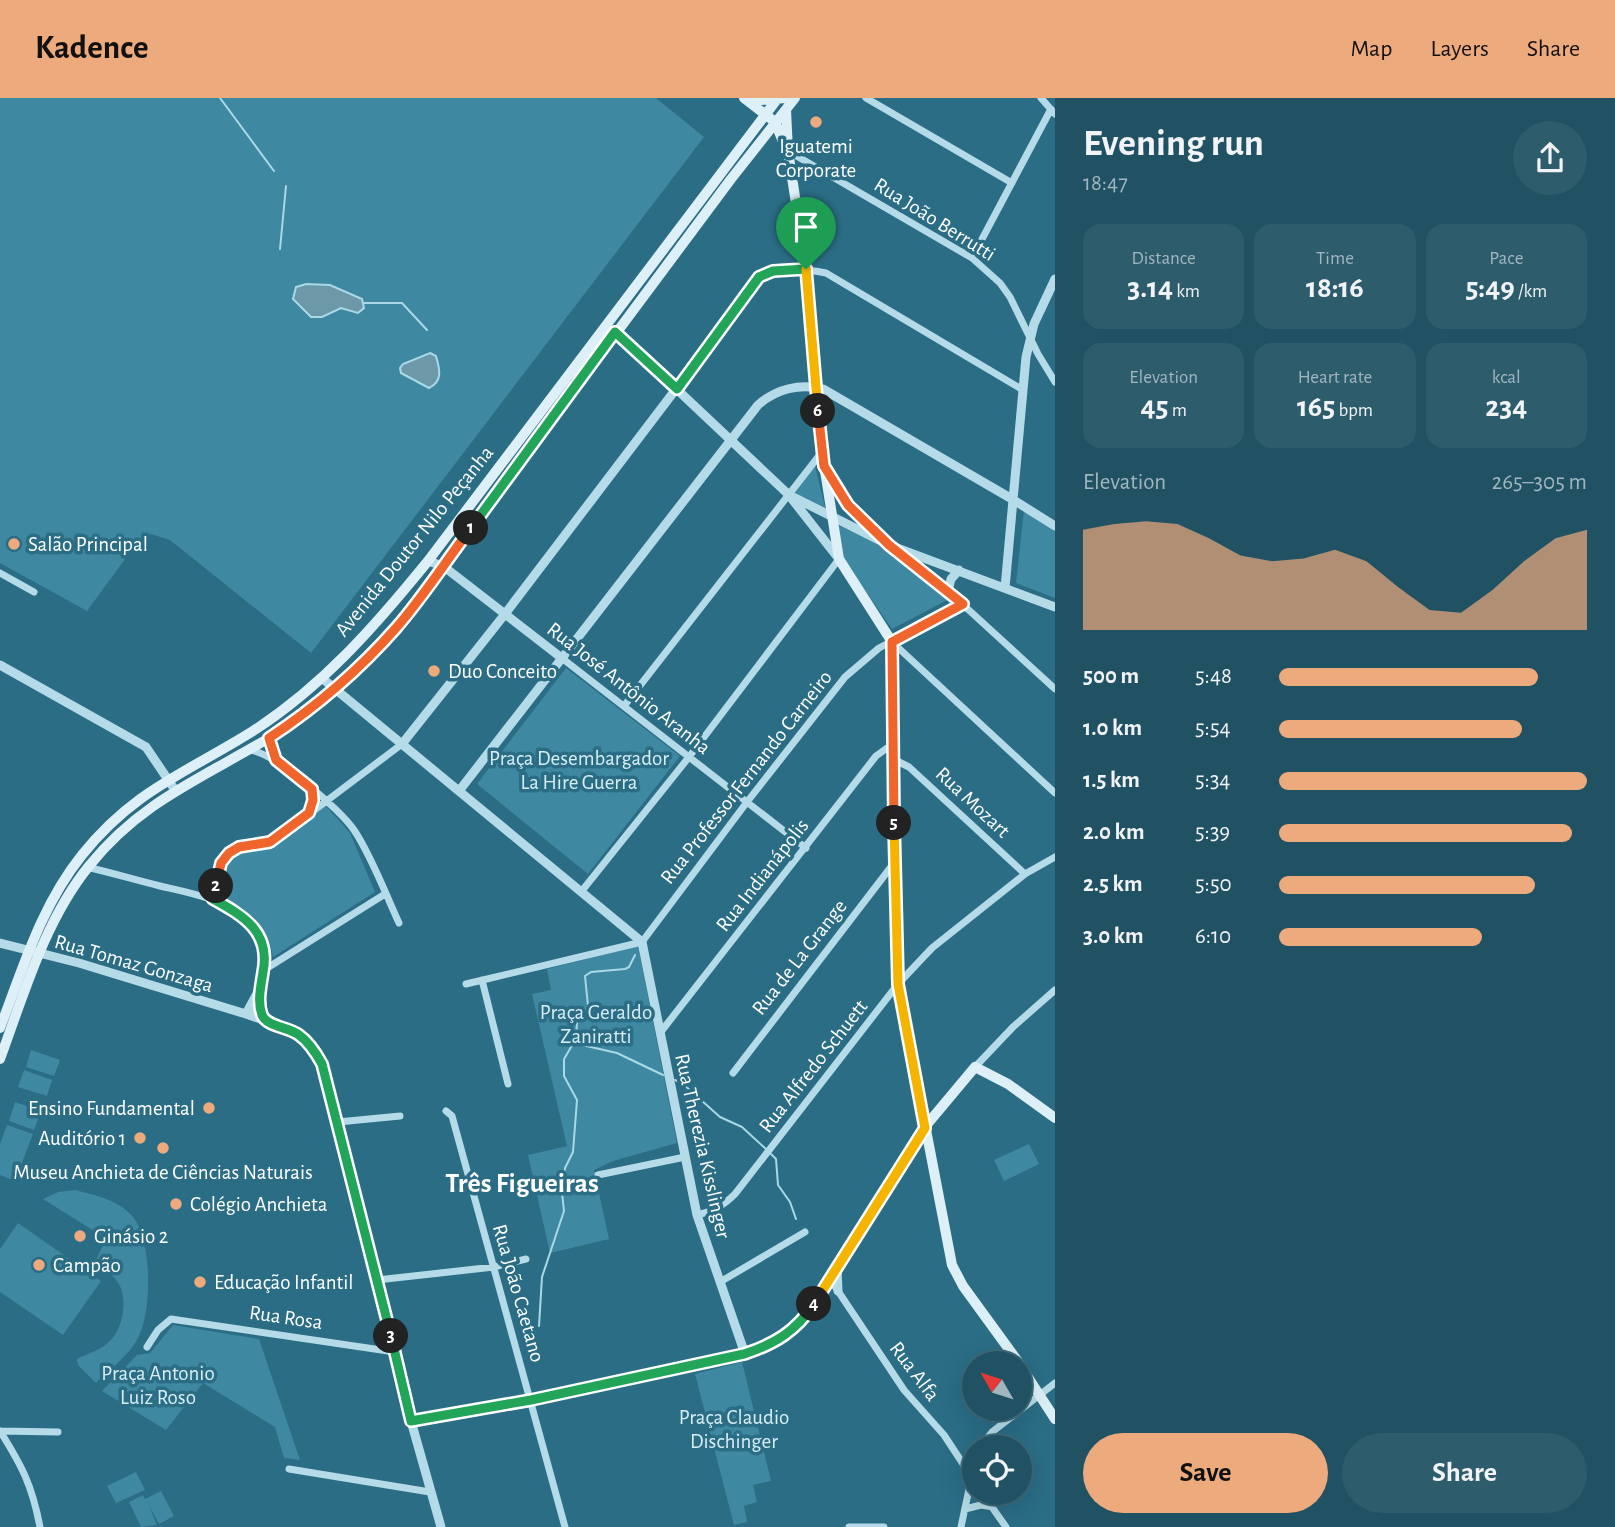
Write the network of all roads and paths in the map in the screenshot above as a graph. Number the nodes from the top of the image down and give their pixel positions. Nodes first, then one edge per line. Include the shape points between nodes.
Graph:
1 (777, 98) edge
2 (786, 98) edge
3 (795, 98) edge
4 (866, 98) edge
5 (1041, 98) edge
6 (746, 99) edge
7 (786, 110) junction
8 (1053, 111) edge
9 (765, 114) junction
10 (772, 126) junction
11 (754, 129) junction
12 (785, 146) junction
13 (1012, 183) junction
14 (972, 258) junction
15 (806, 269) junction
16 (1055, 279) edge
17 (617, 310) junction
18 (615, 332) junction
19 (1030, 339) junction
20 (1055, 382) edge
21 (815, 387) junction
22 (677, 389) junction
23 (1023, 390) junction
24 (732, 441) junction
25 (822, 452) junction
26 (824, 466) junction
27 (789, 495) junction
28 (1012, 499) junction
29 (831, 518) junction
30 (1055, 526) edge
31 (889, 545) junction
32 (838, 559) junction
33 (428, 561) junction
34 (443, 566) junction
35 (959, 570) junction
36 (0, 573) edge
37 (1004, 588) junction
38 (948, 591) junction
39 (34, 592) dead end
40 (963, 604) junction
41 (1055, 607) edge
42 (505, 614) junction
43 (892, 642) junction
44 (563, 659) junction
45 (0, 665) edge
46 (323, 679) junction
47 (334, 689) junction
48 (1055, 690) edge
49 (624, 706) junction
50 (269, 738) junction
51 (894, 743) junction
52 (402, 744) junction
53 (248, 750) junction
54 (689, 757) junction
55 (276, 760) junction
56 (895, 760) junction
57 (167, 780) junction
58 (312, 789) junction
59 (175, 790) junction
60 (459, 791) junction
61 (1055, 793) edge
62 (325, 800) junction
63 (747, 802) junction
64 (309, 813) junction
65 (806, 848) junction
66 (1055, 858) edge
67 (894, 863) junction
68 (87, 867) junction
69 (1025, 874) junction
70 (581, 892) junction
71 (385, 894) junction
72 (213, 899) junction
73 (399, 923) dead end
74 (642, 942) junction
75 (0, 943) edge
76 (29, 951) junction
77 (40, 954) junction
78 (264, 970) junction
79 (482, 980) junction
80 (466, 984) dead end
81 (898, 984) junction
82 (259, 990) junction
83 (1054, 992) edge
84 (246, 1014) junction
85 (262, 1020) junction
86 (0, 1028) edge
87 (660, 1032) junction
88 (0, 1059) edge
89 (975, 1067) junction
90 (733, 1073) dead end
91 (508, 1084) dead end
92 (446, 1111) dead end
93 (400, 1116) dead end
94 (1055, 1118) edge
95 (338, 1122) junction
96 (925, 1128) junction
97 (685, 1157) junction
98 (598, 1175) dead end
99 (697, 1215) junction
100 (805, 1232) dead end
101 (526, 1259) dead end
102 (494, 1267) junction
103 (837, 1267) junction
104 (830, 1279) junction
105 (377, 1280) junction
106 (720, 1282) junction
107 (838, 1291) junction
108 (147, 1347) dead end
109 (1011, 1351) edge
110 (395, 1353) junction
111 (744, 1354) junction
112 (1032, 1382) edge
113 (1055, 1383) edge
114 (1041, 1395) junction
115 (531, 1400) junction
116 (1055, 1419) edge
117 (411, 1421) junction
118 (0, 1431) edge
119 (58, 1432) dead end
120 (990, 1435) edge
121 (962, 1463) edge
122 (289, 1469) dead end
123 (430, 1492) junction
124 (966, 1505) edge
125 (993, 1507) joint
126 (965, 1509) junction
127 (40, 1527) edge
128 (441, 1527) edge
129 (565, 1527) edge
130 (849, 1527) edge
131 (884, 1527) edge
132 (961, 1527) edge
133 (1006, 1527) edge

1 - 2 main road
1 - 6 main road
1 - 9 main road, Avenida Doutor Nilo Peçanha
3 - 7 main road, Avenida Doutor Nilo Peçanha
4 - 13 street
5 - 8 street
6 - 9 main road
6 - 11 main road
7 - 10 main road, Avenida Doutor Nilo Peçanha
7 - 12 main road
8 - 13 street
9 - 10 main road
9 - 11 main road, Avenida Doutor Nilo Peçanha
10 - 12 main road
10 - 18 main road, Avenida Doutor Nilo Peçanha
11 - 17 main road, Avenida Doutor Nilo Peçanha
12 - 14 street, Rua João Berrutti
12 - 15 main road
13 - 14 street
14 - 19 street, Rua João Berrutti via 1000,283
15 - 21 main road
15 - 22 street via 773,271 759,277
15 - 23 street via 826,273
16 - 19 street
17 - 18 main road
17 - 33 main road, Avenida Doutor Nilo Peçanha
18 - 22 street
18 - 34 main road, Avenida Doutor Nilo Peçanha
19 - 20 street, Rua João Berrutti
19 - 23 street
21 - 24 street via 768,396
21 - 25 main road
21 - 28 street via 833,393
22 - 24 street
22 - 42 street
23 - 28 street
24 - 27 street
24 - 44 street
25 - 26 main road
25 - 27 street
26 - 29 main road
26 - 31 street via 848,505
27 - 29 street
27 - 32 street
27 - 49 street
28 - 30 street
28 - 37 street
29 - 31 street
29 - 32 main road
31 - 35 street
31 - 38 street
32 - 43 main road
32 - 54 street
33 - 34 street, Rua José Antônio Aranha
33 - 46 main road, Avenida Doutor Nilo Peçanha via 378,623
34 - 42 street, Rua José Antônio Aranha
34 - 47 main road, Avenida Doutor Nilo Peçanha via 398,626
35 - 37 street
35 - 38 street
36 - 39 street
37 - 41 street
38 - 40 street
40 - 43 street, Rua Professor Fernando Carneiro
40 - 48 street
42 - 44 street, Rua José Antônio Aranha
42 - 52 street
43 - 51 main road
43 - 61 street
43 - 63 street, Rua Professor Fernando Carneiro via 845,677
44 - 49 street, Rua José Antônio Aranha
44 - 60 street
45 - 57 street via 146,747
46 - 47 street
46 - 57 main road, Avenida Doutor Nilo Peçanha via 253,731
47 - 50 main road, Avenida Doutor Nilo Peçanha
47 - 52 street
49 - 54 street, Rua José Antônio Aranha
50 - 53 main road, Avenida Doutor Nilo Peçanha
50 - 55 street
51 - 56 main road
51 - 65 street, Rua Indianápolis via 876,757
52 - 60 street
52 - 62 street
53 - 55 street
53 - 59 main road, Avenida Doutor Nilo Peçanha
54 - 63 street, Rua José Antônio Aranha
54 - 70 street
55 - 58 street
56 - 67 main road
56 - 69 street, Rua Mozart via 909,767
57 - 59 street
57 - 76 main road, Avenida Doutor Nilo Peçanha via 123,811 81,856 48,907
58 - 62 street
58 - 64 street
59 - 68 main road, Avenida Doutor Nilo Peçanha via 133,820
60 - 70 street
62 - 64 street
62 - 71 street via 354,830
63 - 65 street, Rua José Antônio Aranha
63 - 74 street, Rua Professor Fernando Carneiro
64 - 72 street via 270,842 229,853 221,863
65 - 87 street, Rua Indianápolis
66 - 69 street, Rua Alfredo Schuett
67 - 81 main road
67 - 90 street, Rua de La Grange
68 - 72 street
68 - 77 main road, Avenida Doutor Nilo Peçanha
69 - 81 street, Rua Alfredo Schuett via 932,948
70 - 74 street
71 - 73 street
71 - 78 street
72 - 78 street via 240,915 259,935 265,951
74 - 79 street
74 - 87 street, Rua Therezia Kisslinger
75 - 76 street, Rua Tomaz Gonzaga
76 - 77 street, Rua Tomaz Gonzaga
76 - 86 main road, Avenida Doutor Nilo Peçanha
77 - 84 street, Rua Tomaz Gonzaga
77 - 88 main road, Avenida Doutor Nilo Peçanha
78 - 82 street
79 - 80 street
79 - 91 street
81 - 96 main road
81 - 99 street, Rua Alfredo Schuett via 734,1194 724,1205
82 - 84 street
82 - 85 street via 255,1010
83 - 89 street
84 - 85 street, Rua Tomaz Gonzaga
85 - 95 street, Rua Tomaz Gonzaga via 292,1030 313,1048
87 - 97 street, Rua Therezia Kisslinger
89 - 94 main road
89 - 96 main road
92 - 102 street, Rua João Caetano via 452,1116
93 - 95 street
95 - 105 street, Rua Tomaz Gonzaga
96 - 103 street
96 - 109 main road via 958,1279
97 - 98 street
97 - 99 street, Rua Therezia Kisslinger
99 - 106 street, Rua Therezia Kisslinger
100 - 106 street
101 - 102 street
102 - 105 street
102 - 115 street, Rua João Caetano
103 - 104 street
103 - 107 street
104 - 107 street, Rua Alfa
104 - 111 street via 790,1333
105 - 110 street, Rua Tomaz Gonzaga
106 - 111 street, Rua Therezia Kisslinger
107 - 121 street, Rua Alfa via 904,1390
108 - 110 street, Rua Rosa via 171,1319
110 - 117 street, Rua Tomaz Gonzaga
111 - 115 street
112 - 114 main road
113 - 114 street
114 - 116 main road
114 - 120 street
115 - 117 street
115 - 129 street, Rua João Caetano
117 - 123 street, Rua Tomaz Gonzaga
118 - 119 street
118 - 127 street via 24,1468
122 - 123 street
123 - 128 street, Rua Tomaz Gonzaga
124 - 126 street
125 - 126 street
125 - 133 street
126 - 132 street
130 - 131 street

